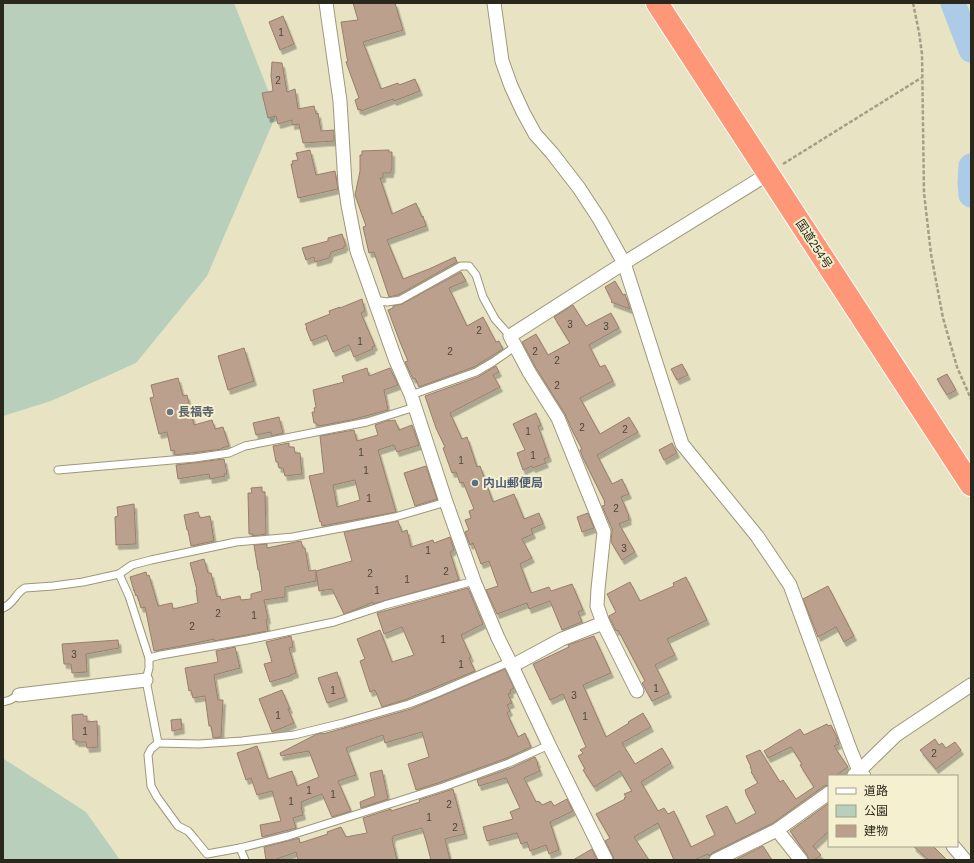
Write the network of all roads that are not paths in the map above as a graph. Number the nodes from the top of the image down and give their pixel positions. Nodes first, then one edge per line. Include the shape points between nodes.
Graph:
1 (326, 3) edge
2 (494, 3) edge
3 (657, 3) edge
4 (768, 174) junction
5 (624, 263) junction
6 (374, 300) junction
7 (513, 341) junction
8 (413, 401) junction
9 (58, 470) dead end
10 (971, 485) edge
11 (446, 502) junction
12 (119, 574) junction
13 (474, 581) junction
14 (3, 608) edge
15 (603, 623) junction
16 (149, 658) junction
17 (510, 664) junction
18 (146, 680) junction
19 (971, 685) edge
20 (637, 691) dead end
21 (19, 695) joint
22 (3, 702) edge
23 (158, 743) junction
24 (549, 745) junction
25 (858, 774) edge
26 (828, 794) edge
27 (777, 830) junction
28 (954, 847) edge
29 (240, 848) junction
30 (245, 860) edge
31 (606, 860) edge
32 (716, 860) edge
33 (801, 860) edge
34 (965, 860) edge

1 - 6 street via 340,101 348,205 357,251
2 - 5 street via 502,61 523,112 535,134 579,188
3 - 4 highway, 国道254号
4 - 5 street
4 - 10 highway, 国道254号
5 - 7 street
5 - 25 street via 682,444 757,536 790,585
6 - 7 lane via 400,300 461,266 469,266 476,275 483,297 495,319
6 - 8 street
7 - 8 lane via 493,362
7 - 15 street via 558,418 604,532 597,606
8 - 9 lane via 367,422 245,446 229,453
8 - 11 street
11 - 12 lane via 396,517 346,527 293,537 236,542 151,560 132,565
11 - 13 street
12 - 14 lane via 83,582 25,588
12 - 16 lane via 129,596
13 - 16 lane via 334,622
13 - 17 street
15 - 17 street
15 - 20 street
16 - 18 lane
17 - 23 lane via 409,704 294,735 199,744
17 - 24 street
18 - 21 street
18 - 23 lane
19 - 25 street via 896,735
21 - 22 lane
23 - 29 lane via 148,755 151,786 178,826 188,831 207,854
24 - 29 lane via 443,787 295,834
24 - 31 street
26 - 27 street
27 - 32 street
27 - 33 street
28 - 34 street
29 - 30 lane

